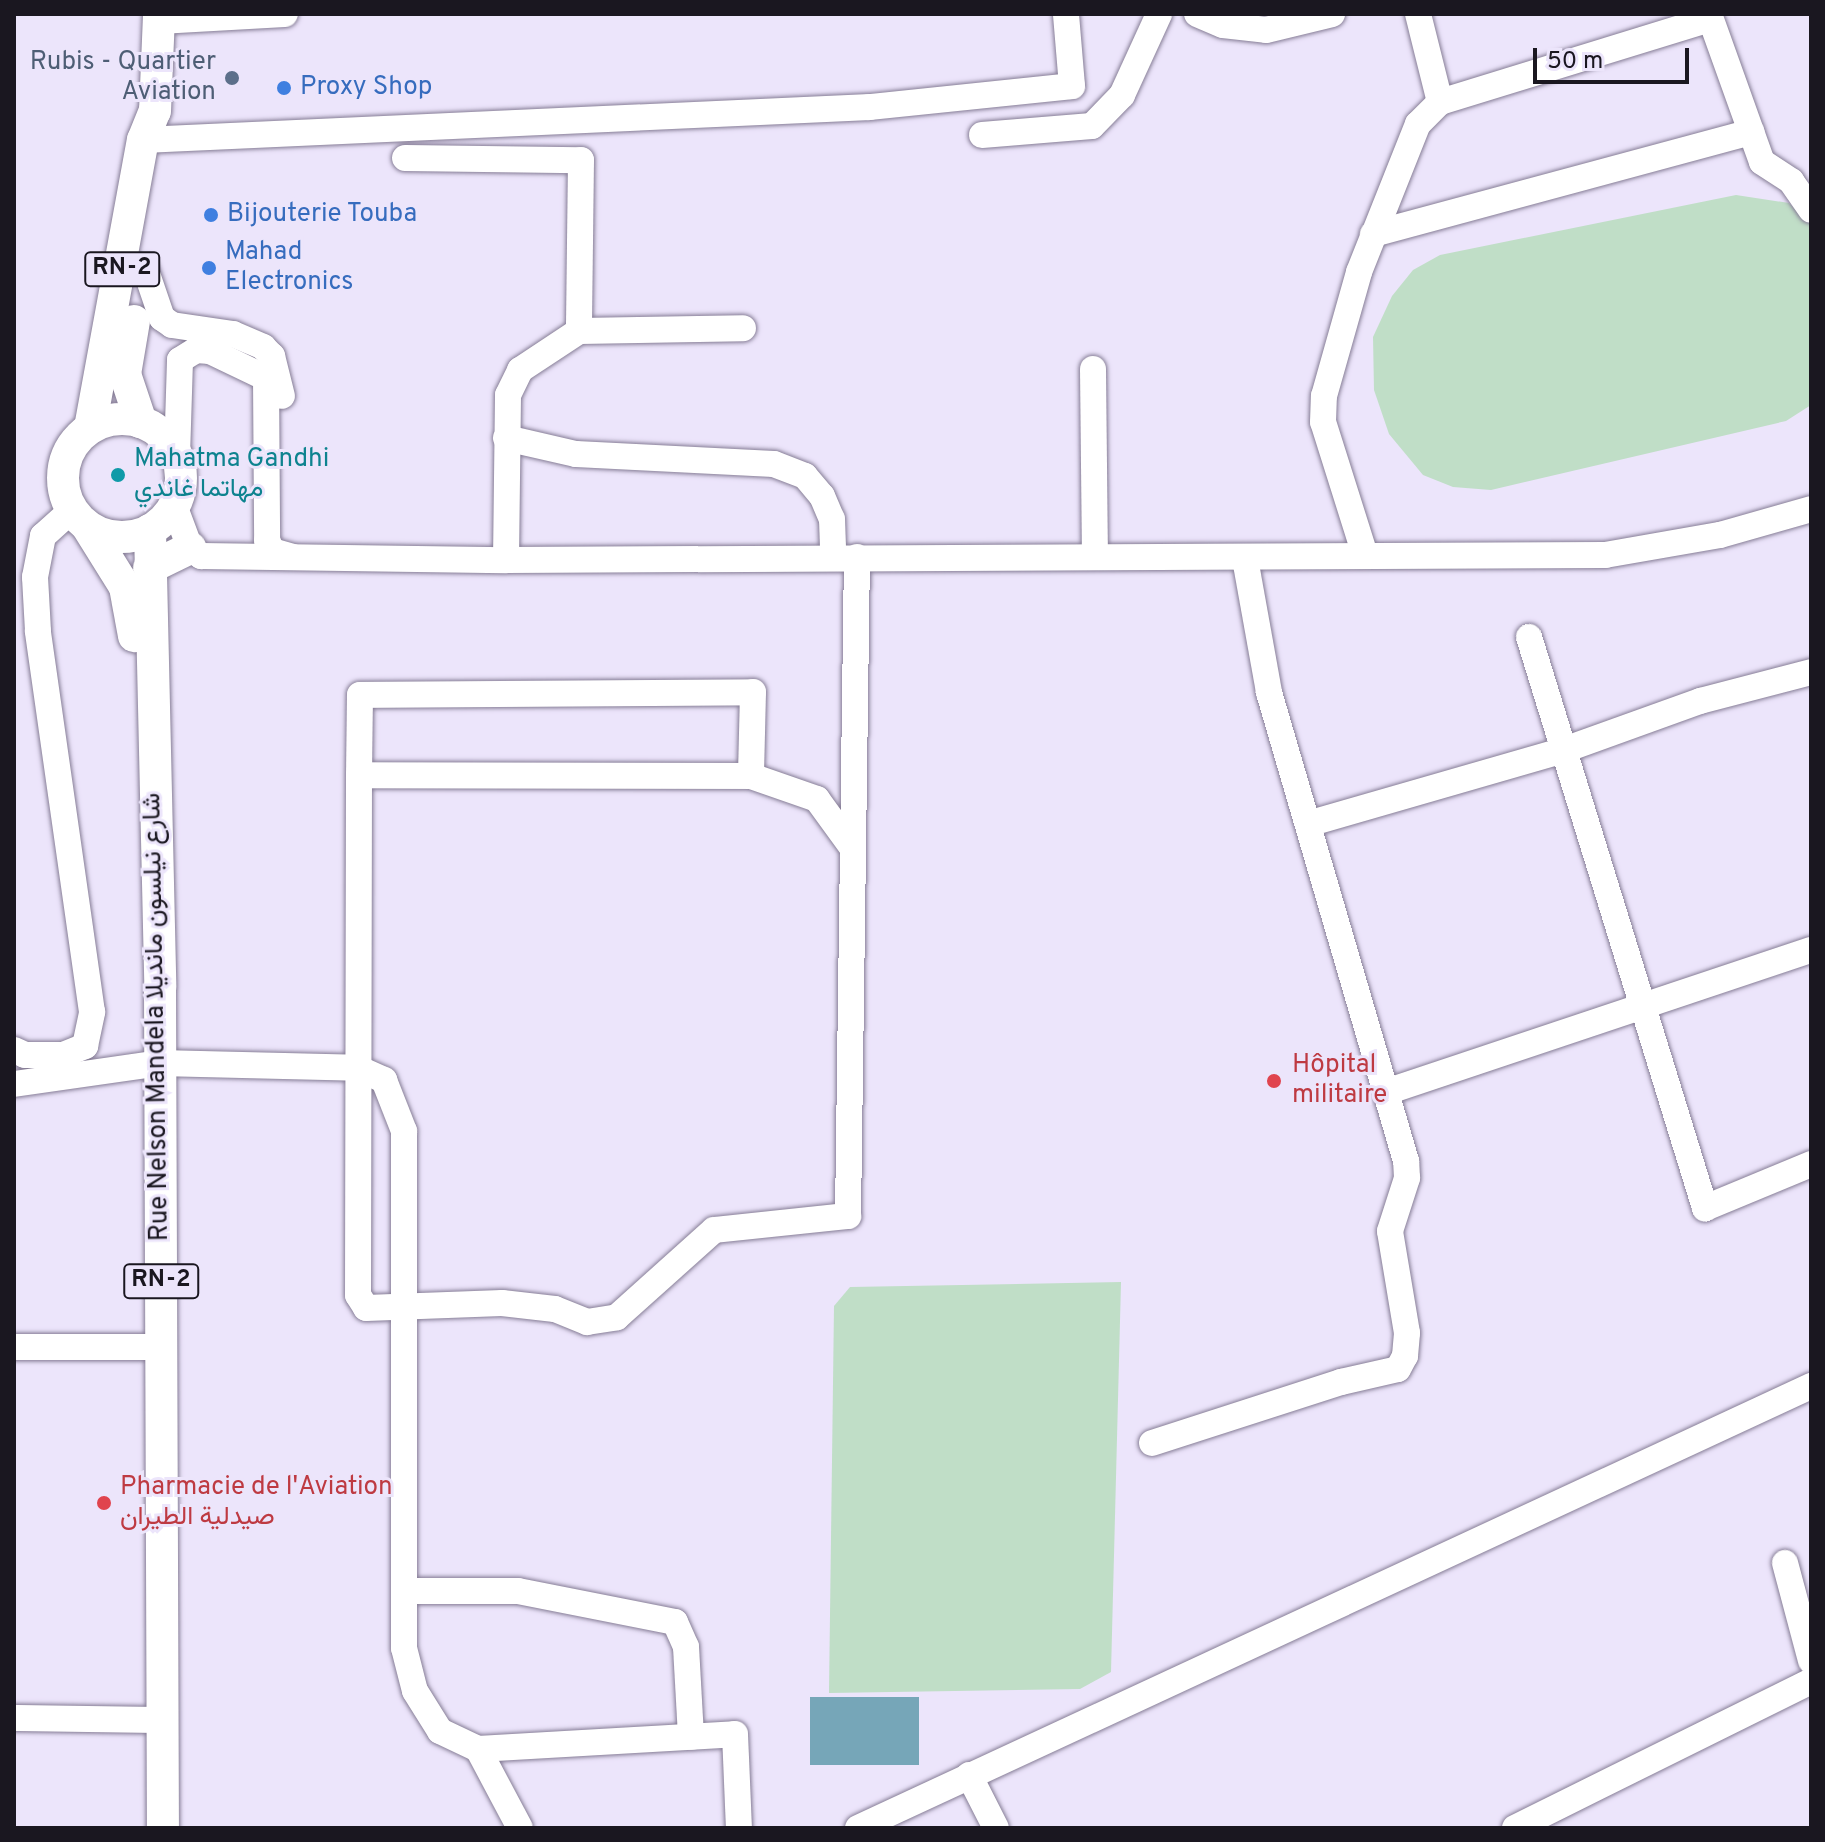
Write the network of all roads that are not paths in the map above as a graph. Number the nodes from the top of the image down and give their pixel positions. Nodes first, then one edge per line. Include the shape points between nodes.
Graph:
1 (285, 14) edge
2 (1066, 14) edge
3 (1159, 14) edge
4 (1197, 14) edge
5 (1332, 14) edge
6 (1418, 14) edge
7 (1710, 16) edge
8 (159, 18) edge
9 (1440, 102) junction
10 (154, 130) junction
11 (1751, 132) junction
12 (982, 135) dead end
13 (405, 158) dead end
14 (1801, 178) edge
15 (1811, 210) edge
16 (1373, 234) junction
17 (145, 268) junction
18 (743, 328) dead end
19 (579, 331) junction
20 (1093, 369) dead end
21 (141, 422) junction
22 (90, 428) junction
23 (506, 438) junction
24 (177, 456) junction
25 (174, 505) junction
26 (1811, 509) edge
27 (80, 518) junction
28 (150, 530) junction
29 (190, 548) junction
30 (1365, 555) junction
31 (1095, 556) junction
32 (293, 557) junction
33 (845, 557) junction
34 (1245, 558) junction
35 (506, 560) junction
36 (149, 568) junction
37 (1529, 637) dead end
38 (1811, 672) edge
39 (151, 733) junction
40 (1564, 750) junction
41 (359, 775) junction
42 (751, 776) junction
43 (1308, 824) junction
44 (851, 846) junction
45 (1811, 950) edge
46 (1643, 1007) junction
47 (14, 1050) edge
48 (159, 1063) junction
49 (357, 1068) junction
50 (14, 1084) edge
51 (1386, 1092) junction
52 (1811, 1164) edge
53 (404, 1310) junction
54 (14, 1347) edge
55 (161, 1347) junction
56 (1811, 1386) edge
57 (1152, 1443) dead end
58 (1785, 1563) dead end
59 (404, 1591) junction
60 (1811, 1661) edge
61 (1811, 1681) edge
62 (14, 1718) edge
63 (162, 1720) junction
64 (691, 1737) junction
65 (478, 1749) junction
66 (969, 1775) junction
67 (163, 1828) edge
68 (520, 1828) edge
69 (739, 1828) edge
70 (858, 1828) edge
71 (996, 1828) edge
72 (1515, 1828) edge

1 - 8 street
2 - 10 street via 1072,86 855,108
3 - 12 street via 1122,95 1092,126
4 - 5 street via 1223,25 1266,30
6 - 9 street
7 - 9 street
7 - 11 street
8 - 10 main road, RN-2
9 - 16 street via 1418,124 1403,152
10 - 17 main road, RN-2
10 - 22 main road, RN-2
11 - 14 street via 1762,162
11 - 16 street
13 - 19 street via 581,160
14 - 15 street
16 - 30 street via 1324,396 1323,422
17 - 21 main road, RN-2 via 125,374
17 - 32 street via 162,318 172,325 233,334 272,356 282,385 278,543
18 - 19 street
19 - 23 street via 520,370 508,395
20 - 31 street
21 - 22 main road via 124,419
21 - 24 main road via 162,436
22 - 27 main road, RN-2 via 78,438 64,465 63,481
23 - 33 street via 576,454 774,464 805,476 822,496
23 - 35 street
24 - 25 main road via 180,481
24 - 32 street via 180,360 196,350 210,351 266,378 267,540 272,551
25 - 28 main road
25 - 29 street
26 - 30 street via 1720,535 1605,555
27 - 28 main road via 118,537
27 - 39 main road, Rue Nelson Mandela شارع نيلسون مانديلا / RN-2 via 125,587 141,710
27 - 47 street via 43,536 35,577 38,631 92,1012 85,1046 63,1055
28 - 36 main road, Rue Nelson Mandela شارع نيلسون مانديلا / RN-2
29 - 32 street via 201,556
29 - 36 main road
30 - 34 street
31 - 33 street
31 - 34 street
32 - 35 street
33 - 35 street
33 - 44 street
34 - 43 street via 1269,692
36 - 39 main road, Rue Nelson Mandela شارع نيلسون مانديلا / RN-2
37 - 40 street
38 - 40 street via 1630,723
39 - 48 main road, Rue Nelson Mandela شارع نيلسون مانديلا / RN-2
40 - 43 street
40 - 46 street
41 - 42 street
41 - 42 street via 360,695 753,692
41 - 49 street
42 - 44 street via 817,799
43 - 51 street
44 - 53 street via 848,1216 714,1230 617,1317 587,1322 555,1309 502,1303
45 - 46 street
46 - 51 street
46 - 52 street via 1705,1208
48 - 49 street
48 - 50 street
48 - 55 main road, Rue Nelson Mandela شارع نيلسون مانديلا / RN-2
49 - 53 street via 384,1080 404,1131
49 - 53 street via 358,1295 366,1308
51 - 57 street via 1407,1178 1390,1231 1407,1333 1398,1369
53 - 59 street
54 - 55 street
55 - 63 main road, Rue Nelson Mandela شارع نيلسون مانديلا / RN-2
56 - 66 street
58 - 60 street
59 - 64 street via 518,1591 675,1622 686,1647
59 - 65 street via 404,1648 415,1691 440,1731
61 - 72 street
62 - 63 street
63 - 67 main road, Rue Nelson Mandela شارع نيلسون مانديلا / RN-2
64 - 65 street
64 - 69 street via 735,1734
65 - 68 street
66 - 70 street
66 - 71 street

